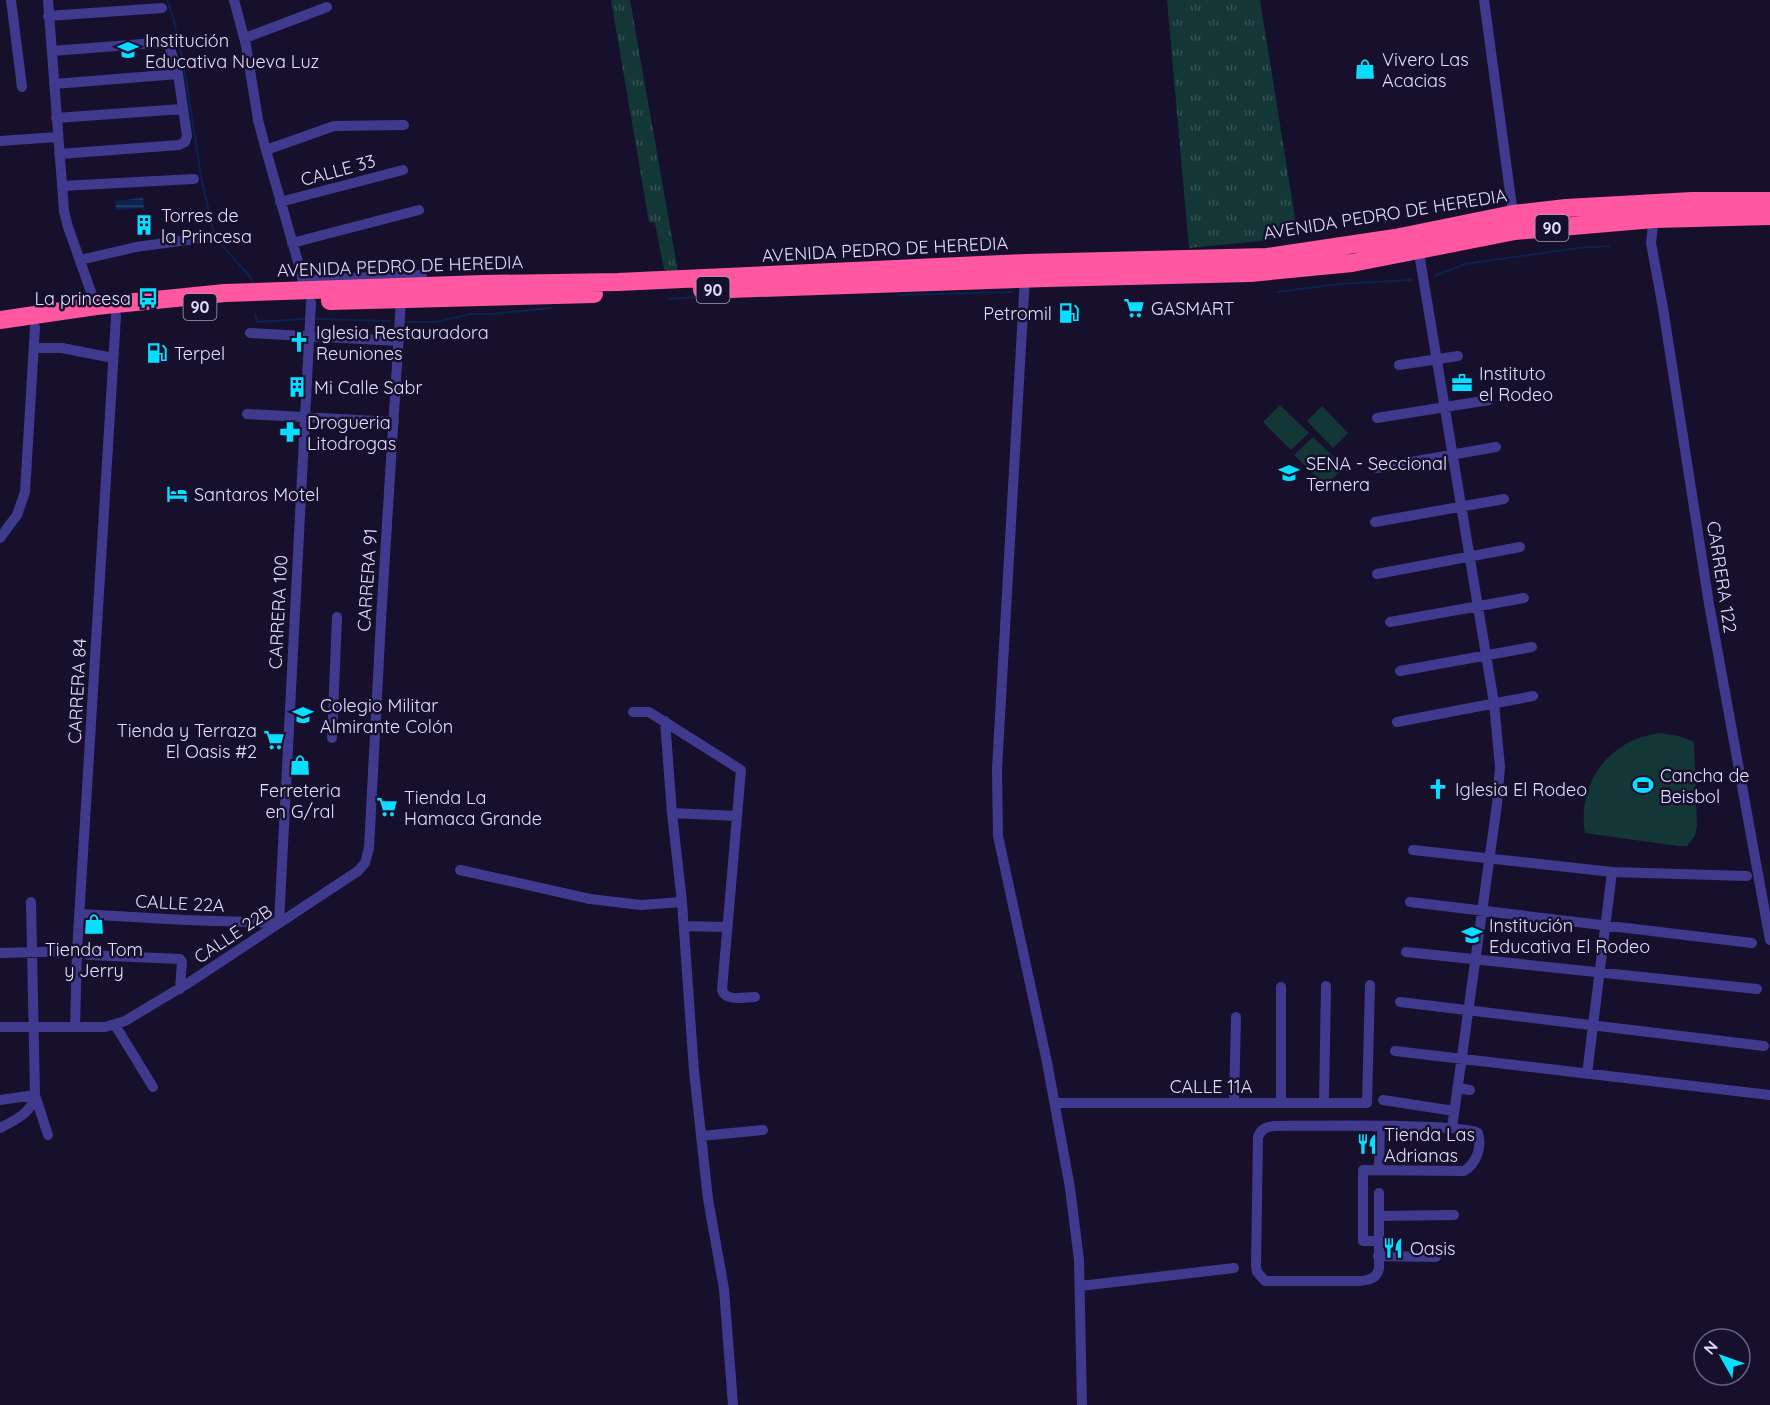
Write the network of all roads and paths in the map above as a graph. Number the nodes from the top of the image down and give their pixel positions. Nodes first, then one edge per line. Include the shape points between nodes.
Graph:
1 (11, 0) edge
2 (48, 0) edge
3 (234, 0) edge
4 (1484, 0) edge
5 (327, 7) dead end
6 (162, 8) dead end
7 (48, 16) junction
8 (245, 38) junction
9 (52, 51) junction
10 (178, 74) junction
11 (54, 84) junction
12 (22, 87) dead end
13 (182, 109) junction
14 (56, 118) junction
15 (404, 125) dead end
16 (57, 137) junction
17 (0, 141) edge
18 (266, 150) junction
19 (59, 154) junction
20 (403, 170) dead end
21 (194, 179) dead end
22 (62, 186) junction
23 (1770, 201) edge
24 (280, 202) junction
25 (419, 210) dead end
26 (1654, 211) junction
27 (1513, 214) junction
28 (1770, 216) edge
29 (209, 237) dead end
30 (292, 243) junction
31 (1417, 243) junction
32 (81, 260) junction
33 (1025, 271) junction
34 (422, 275) dead end
35 (306, 291) junction
36 (401, 300) junction
37 (96, 306) junction
38 (116, 316) junction
39 (0, 320) edge
40 (35, 327) junction
41 (0, 333) edge
42 (250, 333) dead end
43 (308, 336) junction
44 (399, 341) junction
45 (34, 348) junction
46 (1458, 356) dead end
47 (113, 358) junction
48 (1437, 359) junction
49 (1399, 365) dead end
50 (1489, 400) dead end
51 (1445, 407) junction
52 (247, 414) dead end
53 (304, 417) junction
54 (1377, 418) dead end
55 (394, 422) junction
56 (1496, 447) dead end
57 (1453, 454) junction
58 (1377, 468) dead end
59 (1504, 499) dead end
60 (1461, 506) junction
61 (1375, 522) dead end
62 (0, 538) edge
63 (1520, 547) dead end
64 (1470, 557) junction
65 (1377, 574) dead end
66 (1524, 598) dead end
67 (1478, 606) junction
68 (337, 617) dead end
69 (1390, 622) dead end
70 (1532, 647) dead end
71 (1486, 654) junction
72 (1400, 671) dead end
73 (1533, 696) dead end
74 (1494, 702) junction
75 (633, 712) dead end
76 (665, 721) junction
77 (1397, 722) dead end
78 (332, 738) dead end
79 (672, 813) junction
80 (736, 816) junction
81 (1413, 850) dead end
82 (1490, 858) junction
83 (365, 863) joint
84 (460, 870) dead end
85 (1612, 872) junction
86 (1747, 876) dead end
87 (31, 902) dead end
88 (682, 902) junction
89 (1410, 902) dead end
90 (1482, 911) junction
91 (80, 914) junction
92 (279, 923) junction
93 (684, 926) junction
94 (1606, 926) junction
95 (726, 927) junction
96 (1770, 940) edge
97 (1752, 943) dead end
98 (77, 951) junction
99 (1406, 952) dead end
100 (0, 953) edge
101 (32, 953) junction
102 (88, 955) dead end
103 (1475, 959) junction
104 (1600, 972) junction
105 (1326, 986) dead end
106 (1370, 986) dead end
107 (1281, 987) dead end
108 (1757, 988) dead end
109 (180, 989) junction
110 (755, 997) dead end
111 (1400, 1002) dead end
112 (1468, 1010) junction
113 (1236, 1017) dead end
114 (115, 1025) junction
115 (1593, 1025) junction
116 (33, 1026) junction
117 (0, 1027) edge
118 (75, 1027) junction
119 (1764, 1046) dead end
120 (1395, 1051) dead end
121 (1461, 1059) junction
122 (1587, 1074) junction
123 (153, 1087) dead end
124 (1457, 1088) junction
125 (1470, 1090) dead end
126 (35, 1095) junction
127 (1770, 1095) edge
128 (0, 1100) edge
129 (1383, 1100) dead end
130 (1054, 1103) junction
131 (1234, 1103) junction
132 (1281, 1103) junction
133 (1324, 1103) junction
134 (1454, 1111) junction
135 (1380, 1126) junction
136 (0, 1128) edge
137 (1452, 1128) junction
138 (763, 1130) dead end
139 (48, 1135) dead end
140 (701, 1136) junction
141 (1379, 1170) junction
142 (1379, 1193) dead end
143 (1454, 1215) dead end
144 (1379, 1216) junction
145 (1378, 1241) junction
146 (1378, 1256) junction
147 (1436, 1257) dead end
148 (1234, 1268) dead end
149 (1080, 1286) junction
150 (733, 1405) edge
151 (1082, 1405) edge

1 - 12 street
2 - 7 street
3 - 8 street, CARRERA 100
4 - 27 street
5 - 8 street
6 - 7 street
7 - 9 street
8 - 18 street, CARRERA 100
9 - 10 street via 168,42
9 - 11 street
10 - 11 street
10 - 13 street
11 - 14 street
13 - 14 street
13 - 19 street via 187,136 179,145
14 - 16 street
15 - 18 street, CALLE 33 via 334,126
16 - 17 street
16 - 19 street
18 - 24 street, CARRERA 100
19 - 22 street
20 - 24 street, CALLE 33
21 - 22 street
22 - 32 street via 68,227
23 - 26 highway, AVENIDA PEDRO DE HEREDIA / 90
24 - 30 street, CARRERA 100
25 - 30 street
26 - 27 highway, AVENIDA PEDRO DE HEREDIA / 90 via 1566,208
26 - 28 highway, AVENIDA PEDRO DE HEREDIA / 90
26 - 31 highway, AVENIDA PEDRO DE HEREDIA / 90
26 - 96 street, CARRERA 122 via 1651,243 1709,604
27 - 31 highway, AVENIDA PEDRO DE HEREDIA / 90
29 - 32 street via 136,247
30 - 35 street, CARRERA 100
31 - 33 highway, AVENIDA PEDRO DE HEREDIA / 90 via 1352,263 1250,273
31 - 48 street
32 - 37 street
33 - 35 highway, AVENIDA PEDRO DE HEREDIA / 90
33 - 36 highway, AVENIDA PEDRO DE HEREDIA / 90
33 - 130 street via 997,769 998,836
34 - 35 street
35 - 36 highway, AVENIDA PEDRO DE HEREDIA / 90
35 - 37 highway, AVENIDA PEDRO DE HEREDIA / 90 via 225,293
35 - 38 highway, AVENIDA PEDRO DE HEREDIA / 90
35 - 43 street, CARRERA 100
36 - 44 street, CARRERA 91
37 - 39 highway, AVENIDA PEDRO DE HEREDIA / 90
38 - 40 highway, AVENIDA PEDRO DE HEREDIA / 90
38 - 47 street, CARRERA 84
40 - 41 highway, AVENIDA PEDRO DE HEREDIA / 90
40 - 45 street
42 - 43 street
43 - 44 street
43 - 53 street, CARRERA 100
44 - 55 street, CARRERA 91
45 - 47 street via 62,348
45 - 62 street via 25,492 17,515
46 - 48 street
47 - 91 street, CARRERA 84
48 - 49 street
48 - 51 street
50 - 51 street
51 - 54 street
51 - 57 street
52 - 53 street
53 - 55 street
53 - 92 street, CARRERA 100
55 - 83 street, CARRERA 91 via 369,848
56 - 57 street
57 - 58 street
57 - 60 street
59 - 60 street
60 - 61 street
60 - 64 street
63 - 64 street
64 - 65 street
64 - 67 street
66 - 67 street
67 - 69 street
67 - 71 street
68 - 78 street
70 - 71 street
71 - 72 street
71 - 74 street
73 - 74 street
74 - 77 street
74 - 82 street via 1500,767
75 - 76 street via 649,712
76 - 79 street
76 - 80 street via 741,770
79 - 80 street
79 - 88 street
80 - 95 street
81 - 82 street
82 - 85 street
82 - 90 street
83 - 92 street, CALLE 22B
84 - 88 street via 590,898 641,905
85 - 86 street
85 - 94 street
87 - 101 street
88 - 93 street
89 - 90 street
90 - 94 street
90 - 103 street
91 - 92 street, CALLE 22A
91 - 98 street, CARRERA 84
92 - 109 street, CALLE 22B
93 - 95 street
93 - 140 street
94 - 97 street
94 - 104 street
95 - 110 street via 724,995
98 - 101 street
98 - 118 street, CARRERA 84
99 - 103 street
100 - 101 street
101 - 116 street
102 - 109 street via 180,959
103 - 104 street
103 - 112 street
104 - 108 street
104 - 115 street
105 - 133 street
106 - 133 street, CALLE 11A via 1367,1103
107 - 132 street
109 - 114 street, CALLE 22B
111 - 112 street
112 - 115 street
112 - 121 street
113 - 131 street
114 - 118 street
114 - 123 street
115 - 119 street
115 - 122 street
116 - 117 street
116 - 118 street
116 - 126 street
120 - 121 street
121 - 122 street
121 - 124 street
122 - 127 street
124 - 125 street
124 - 134 street
126 - 128 street
126 - 136 street via 34,1103 19,1118
126 - 139 street
129 - 134 street
130 - 131 street, CALLE 11A
130 - 149 street via 1070,1188
131 - 132 street, CALLE 11A
132 - 133 street, CALLE 11A
134 - 137 street
135 - 137 street
135 - 141 street
135 - 146 street via 1263,1129 1258,1137 1256,1244 1257,1272 1271,1282 1366,1280 1377,1275
137 - 141 street via 1474,1131 1479,1136 1476,1160 1469,1168
138 - 140 street
140 - 150 street via 724,1289
141 - 145 street via 1363,1170 1363,1241
142 - 144 street
143 - 144 street
144 - 145 street
145 - 146 street
146 - 147 street
148 - 149 street
149 - 151 street

